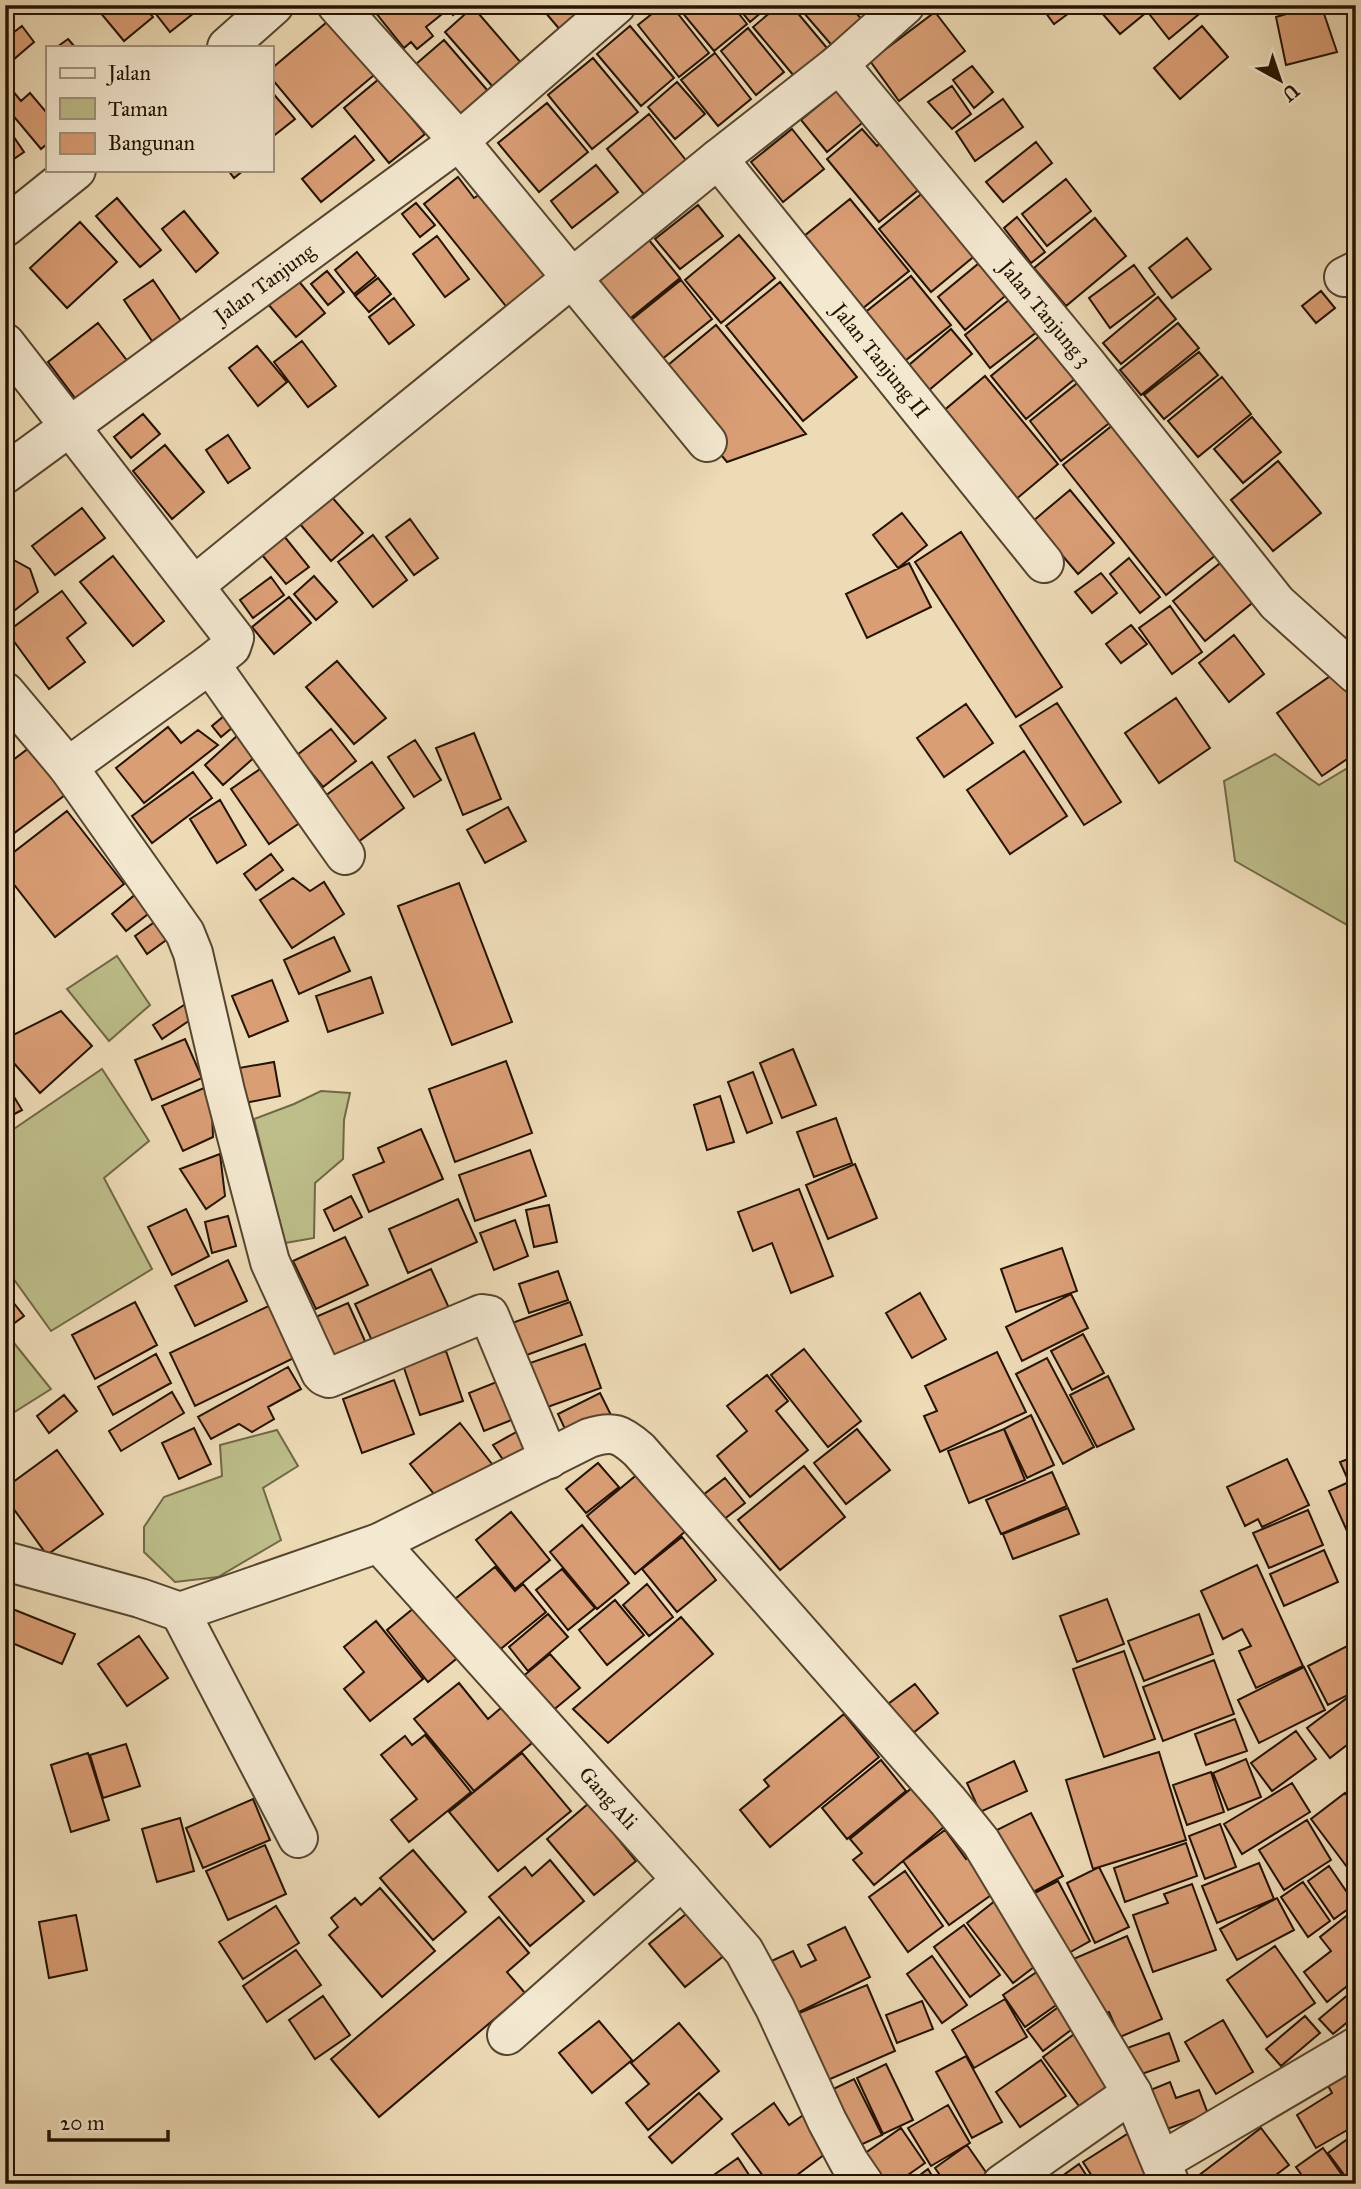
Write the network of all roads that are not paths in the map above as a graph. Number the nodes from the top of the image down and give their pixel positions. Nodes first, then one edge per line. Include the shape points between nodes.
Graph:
1 (274, 5) edge
2 (337, 5) edge
3 (616, 5) edge
4 (905, 5) edge
5 (228, 46) edge
6 (839, 64) junction
7 (459, 141) junction
8 (718, 159) junction
9 (74, 172) edge
10 (5, 227) edge
11 (571, 278) junction
12 (5, 343) edge
13 (71, 427) junction
14 (707, 442) dead end
15 (5, 474) edge
16 (1044, 563) dead end
17 (195, 585) junction
18 (210, 664) junction
19 (1356, 674) edge
20 (6, 695) edge
21 (68, 767) junction
22 (345, 855) dead end
23 (550, 1459) junction
24 (379, 1543) junction
25 (5, 1562) edge
26 (180, 1612) junction
27 (298, 1838) dead end
28 (682, 1880) junction
29 (507, 2035) dead end
30 (1356, 2046) edge
31 (1132, 2093) junction
32 (1166, 2173) edge
33 (864, 2184) edge
34 (1002, 2184) edge

1 - 5 street
2 - 7 street
3 - 7 street, Jalan Tanjung
4 - 6 street
6 - 8 street
6 - 19 street, Jalan Tanjung 3 via 1277,603
7 - 11 street
7 - 13 street, Jalan Tanjung
8 - 11 street
8 - 16 street, Jalan Tanjung II
9 - 10 street
11 - 14 street
11 - 17 street
12 - 13 street
13 - 15 street, Jalan Tanjung
13 - 17 street
17 - 18 street via 234,638 231,647
18 - 21 street
18 - 22 street
20 - 21 street
21 - 23 street via 185,933 194,953 270,1262 321,1373 329,1378 470,1318 489,1315
23 - 24 street
23 - 31 street via 589,1438 612,1433 639,1450 981,1842
24 - 26 street
24 - 28 street, Gang Ali
25 - 26 street
26 - 27 street
28 - 29 street
28 - 33 street, Gang Ali via 744,1951 827,2121
30 - 32 street
31 - 32 street
31 - 34 street

